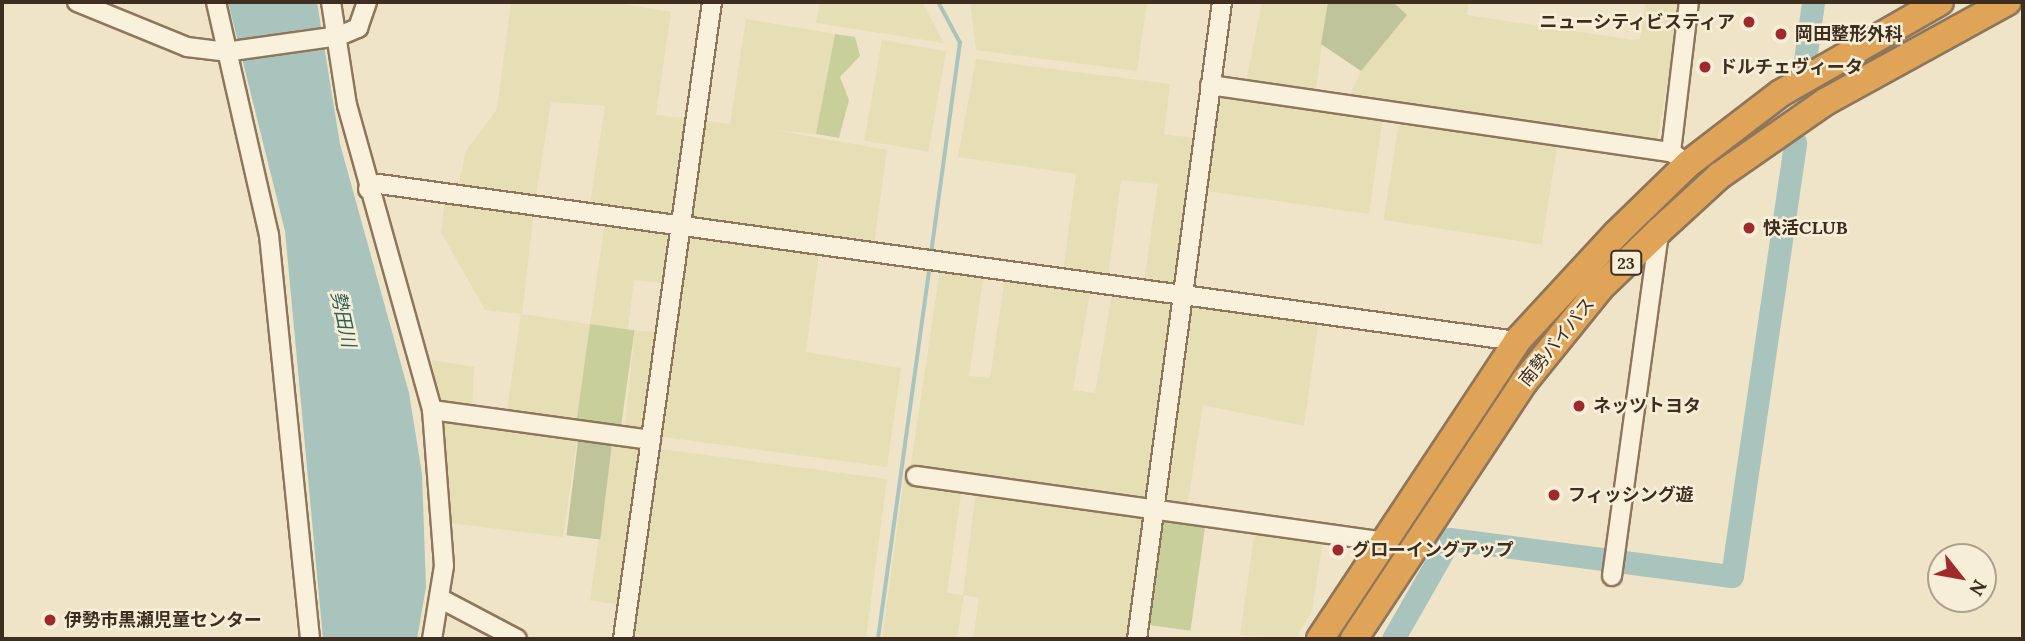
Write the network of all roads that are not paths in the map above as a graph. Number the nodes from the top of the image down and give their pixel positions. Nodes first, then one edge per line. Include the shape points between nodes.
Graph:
1 (77, 2) edge
2 (216, 2) edge
3 (331, 2) edge
4 (367, 2) edge
5 (712, 2) edge
6 (1222, 2) edge
7 (1689, 2) edge
8 (1940, 2) edge
9 (2007, 2) edge
10 (337, 36) junction
11 (225, 52) junction
12 (1210, 86) junction
13 (1680, 158) junction
14 (369, 189) junction
15 (680, 226) junction
16 (1659, 230) junction
17 (1182, 296) junction
18 (1517, 341) junction
19 (432, 410) junction
20 (651, 440) junction
21 (916, 477) dead end
22 (1154, 513) junction
23 (1382, 542) junction
24 (1612, 576) dead end
25 (441, 599) junction
26 (310, 639) edge
27 (432, 639) edge
28 (517, 639) edge
29 (623, 639) edge
30 (1137, 639) edge
31 (1320, 639) edge
32 (1354, 639) edge

1 - 11 street via 187,47
2 - 11 street
3 - 10 street
4 - 10 street via 358,29
5 - 15 street
6 - 12 street
7 - 13 street
8 - 13 highway, 南勢バイパス / 23 via 1781,93
9 - 16 highway, 南勢バイパス / 23 via 1815,108 1719,176
10 - 11 street
10 - 14 street via 347,105
11 - 26 street via 269,236
12 - 13 street
12 - 17 street
13 - 18 highway, 南勢バイパス / 23
14 - 15 street via 379,184
14 - 19 street
15 - 17 street
15 - 20 street
16 - 24 street
16 - 32 highway, 南勢バイパス / 23 via 1600,288 1524,382
17 - 18 street
17 - 22 street
18 - 23 highway, 南勢バイパス / 23
19 - 20 street
19 - 25 street
20 - 29 street
21 - 22 street
22 - 23 street
22 - 30 street
23 - 31 highway, 南勢バイパス / 23
25 - 27 street
25 - 28 street

